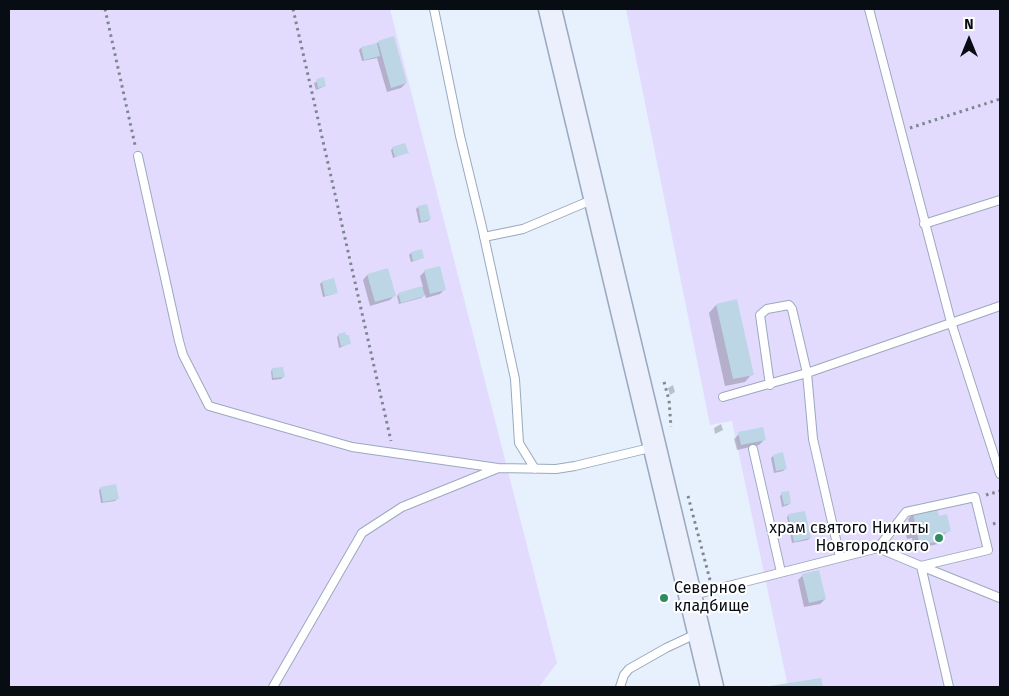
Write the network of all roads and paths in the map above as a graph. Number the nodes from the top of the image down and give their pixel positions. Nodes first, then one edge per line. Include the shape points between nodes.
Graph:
1 (105, 9) edge
2 (293, 9) edge
3 (434, 9) edge
4 (550, 9) edge
5 (869, 9) edge
6 (1000, 99) edge
7 (900, 131) junction
8 (138, 156) joint
9 (596, 198) junction
10 (1000, 200) edge
11 (924, 224) junction
12 (484, 237) junction
13 (1000, 306) edge
14 (951, 322) junction
15 (807, 373) junction
16 (664, 382) dead end
17 (770, 385) junction
18 (723, 397) dead end
19 (672, 430) dead end
20 (656, 446) junction
21 (753, 449) dead end
22 (394, 454) junction
23 (498, 468) junction
24 (535, 469) junction
25 (1000, 474) edge
26 (878, 548) junction
27 (840, 558) junction
28 (921, 566) junction
29 (781, 572) junction
30 (691, 596) junction
31 (1000, 598) edge
32 (700, 632) junction
33 (273, 687) edge
34 (620, 687) edge
35 (712, 687) edge
36 (949, 687) edge

1 - 8 path
2 - 22 path
3 - 12 lane
4 - 9 main road
5 - 7 lane
6 - 7 path
7 - 11 lane
8 - 22 lane via 179,341 209,406 352,448
9 - 12 lane via 523,229
9 - 20 main road
10 - 11 lane
11 - 14 lane
12 - 24 lane via 515,379 519,443
13 - 14 lane
14 - 15 lane
14 - 25 lane
15 - 17 lane
15 - 17 lane via 792,309 789,305 767,309 760,315 760,320
15 - 27 lane via 813,439
16 - 19 path
17 - 18 lane
20 - 24 lane via 575,466
20 - 30 main road
21 - 29 lane
22 - 23 lane
23 - 24 lane
23 - 33 lane via 402,506 362,533
26 - 27 lane
26 - 28 lane
26 - 28 lane via 906,512 975,497 988,550
27 - 29 lane
28 - 31 lane
28 - 36 lane
29 - 30 lane
30 - 32 main road
32 - 34 lane via 629,669
32 - 35 main road

